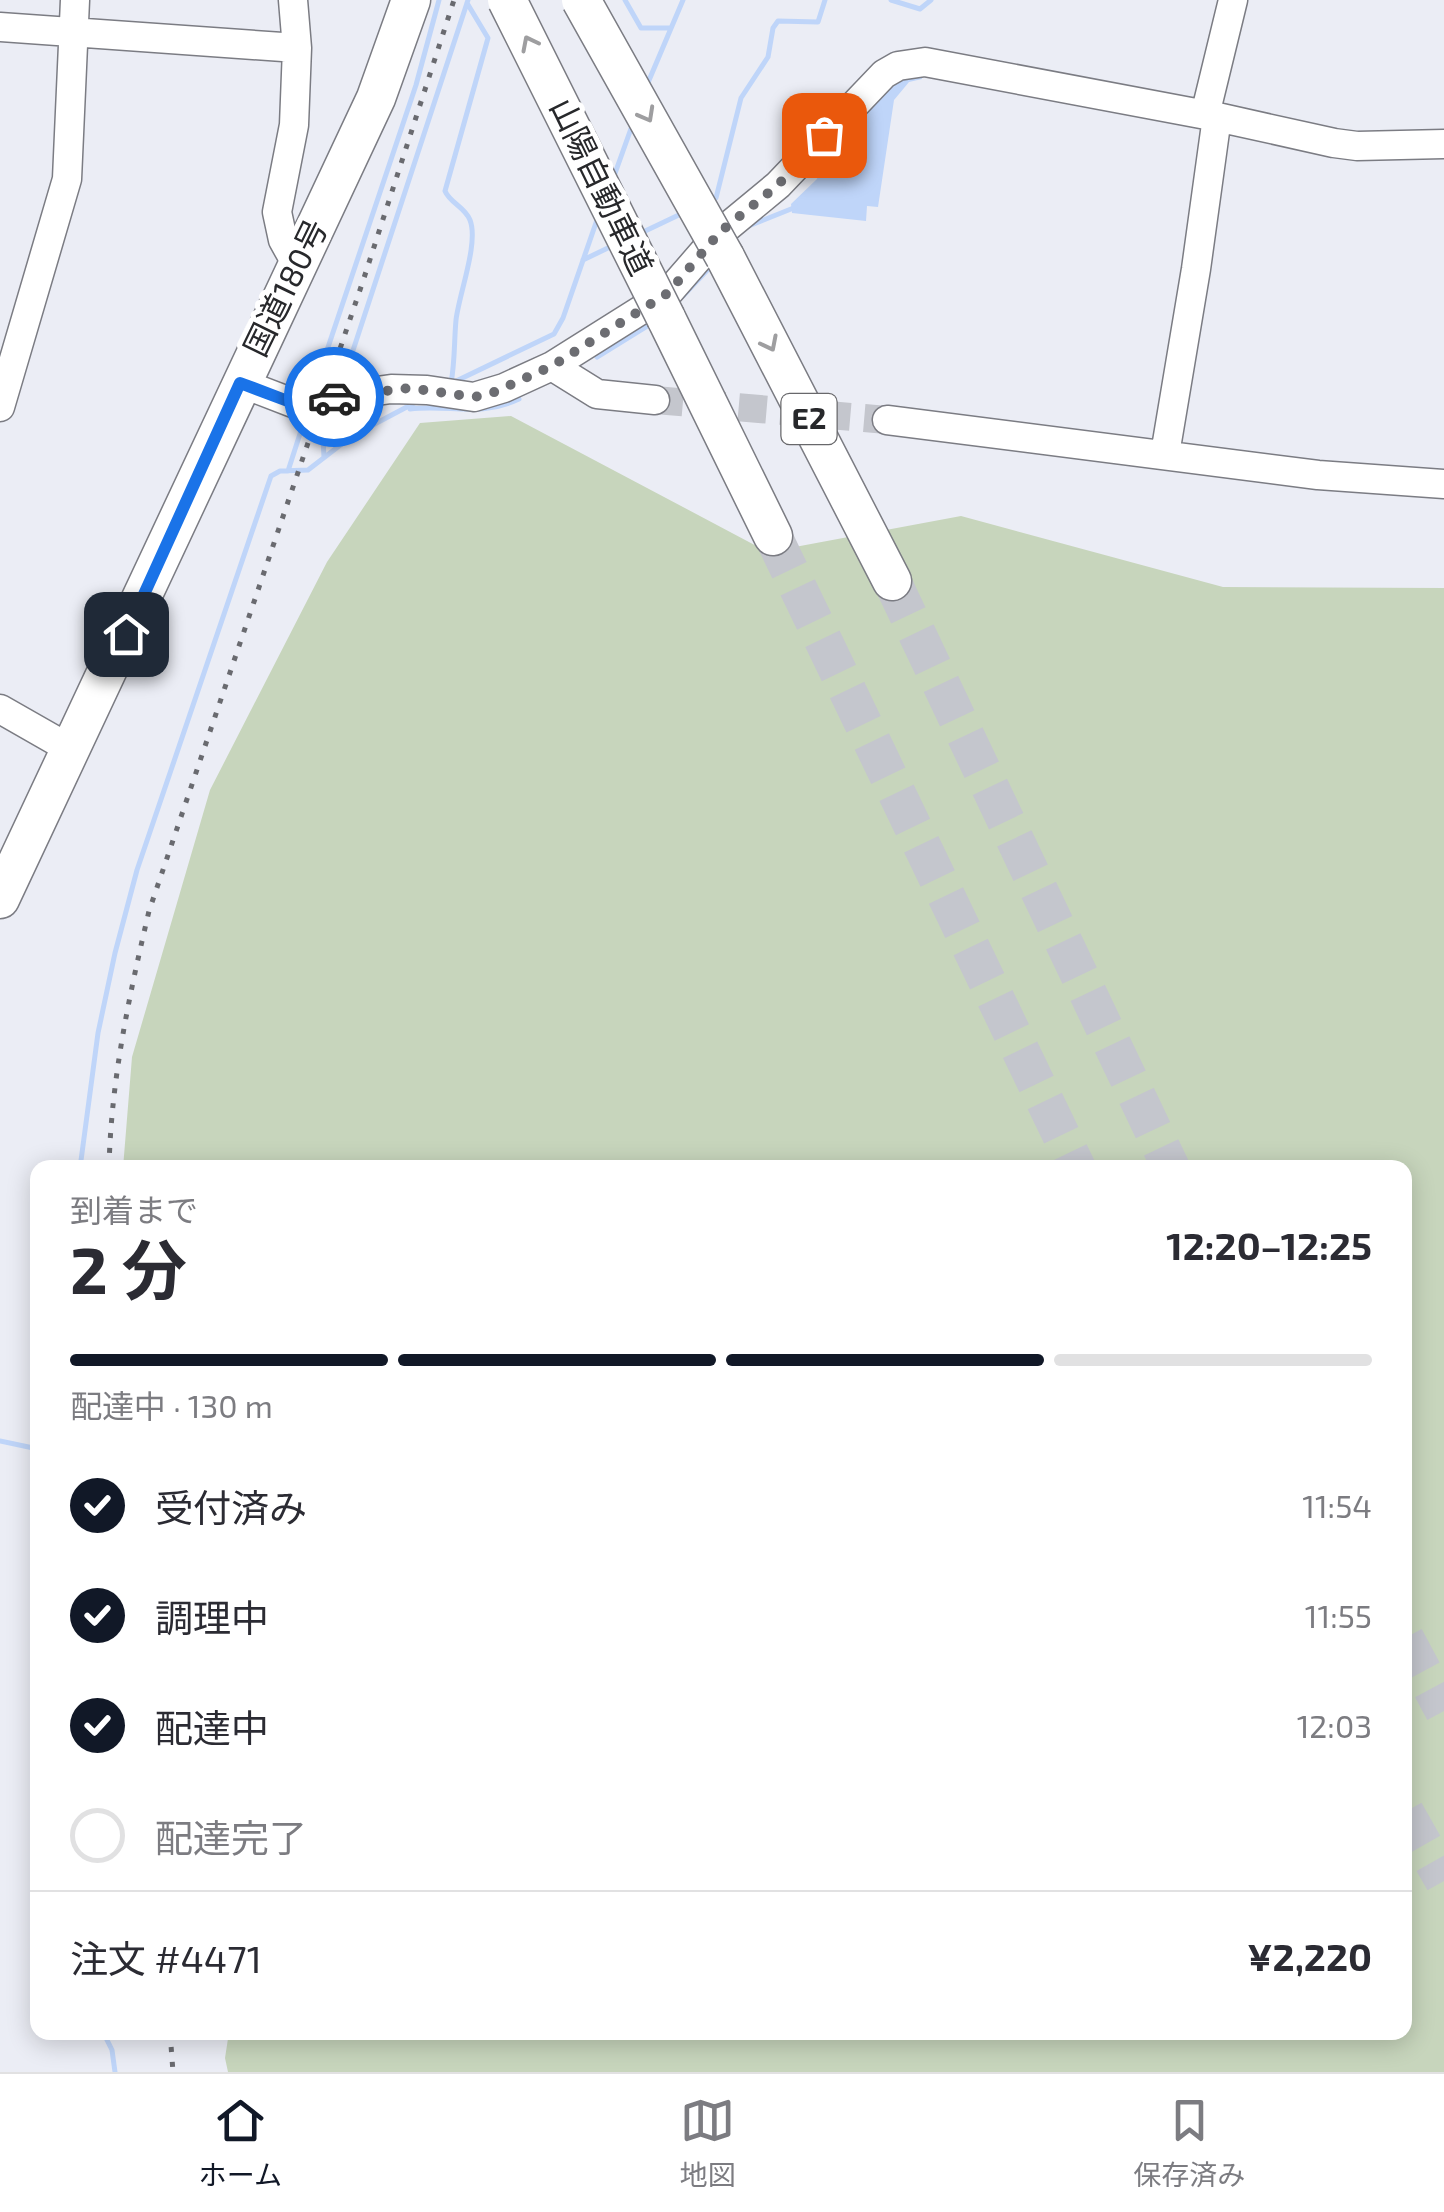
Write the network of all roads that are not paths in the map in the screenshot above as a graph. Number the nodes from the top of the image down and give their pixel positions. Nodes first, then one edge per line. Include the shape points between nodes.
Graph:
1 (75, 0) edge
2 (293, 0) edge
3 (411, 0) edge
4 (506, 0) edge
5 (581, 0) edge
6 (1233, 0) edge
7 (0, 27) edge
8 (72, 33) junction
9 (297, 48) junction
10 (1213, 123) junction
11 (1444, 144) edge
12 (297, 265) junction
13 (552, 366) junction
14 (240, 383) junction
15 (655, 400) tunnel mouth
16 (0, 407) edge
17 (887, 420) tunnel mouth
18 (1165, 454) junction
19 (1444, 484) edge
20 (772, 536) tunnel mouth
21 (892, 581) tunnel mouth
22 (0, 709) edge
23 (72, 750) junction
24 (0, 899) edge

1 - 8 street
2 - 9 street
3 - 12 highway, 国道180号 via 376,98
20 -> 4 highway, 山陽自動車道 / E2, bridge
5 -> 21 highway, E2, bridge via 726,257
6 - 10 street
7 - 8 street
8 - 9 street
8 - 16 street via 67,179
9 - 12 street via 294,126 277,212 282,240
10 - 11 street via 1357,146
10 - 13 street via 926,62 898,66 778,185 720,232 668,293
10 - 18 street
12 - 14 highway, 国道180号
13 - 14 street via 490,394 460,396 391,389 293,403
13 - 15 street via 597,394
14 - 23 highway, 国道180号
17 - 18 street
18 - 19 street
22 - 23 street
23 - 24 highway, 国道180号

